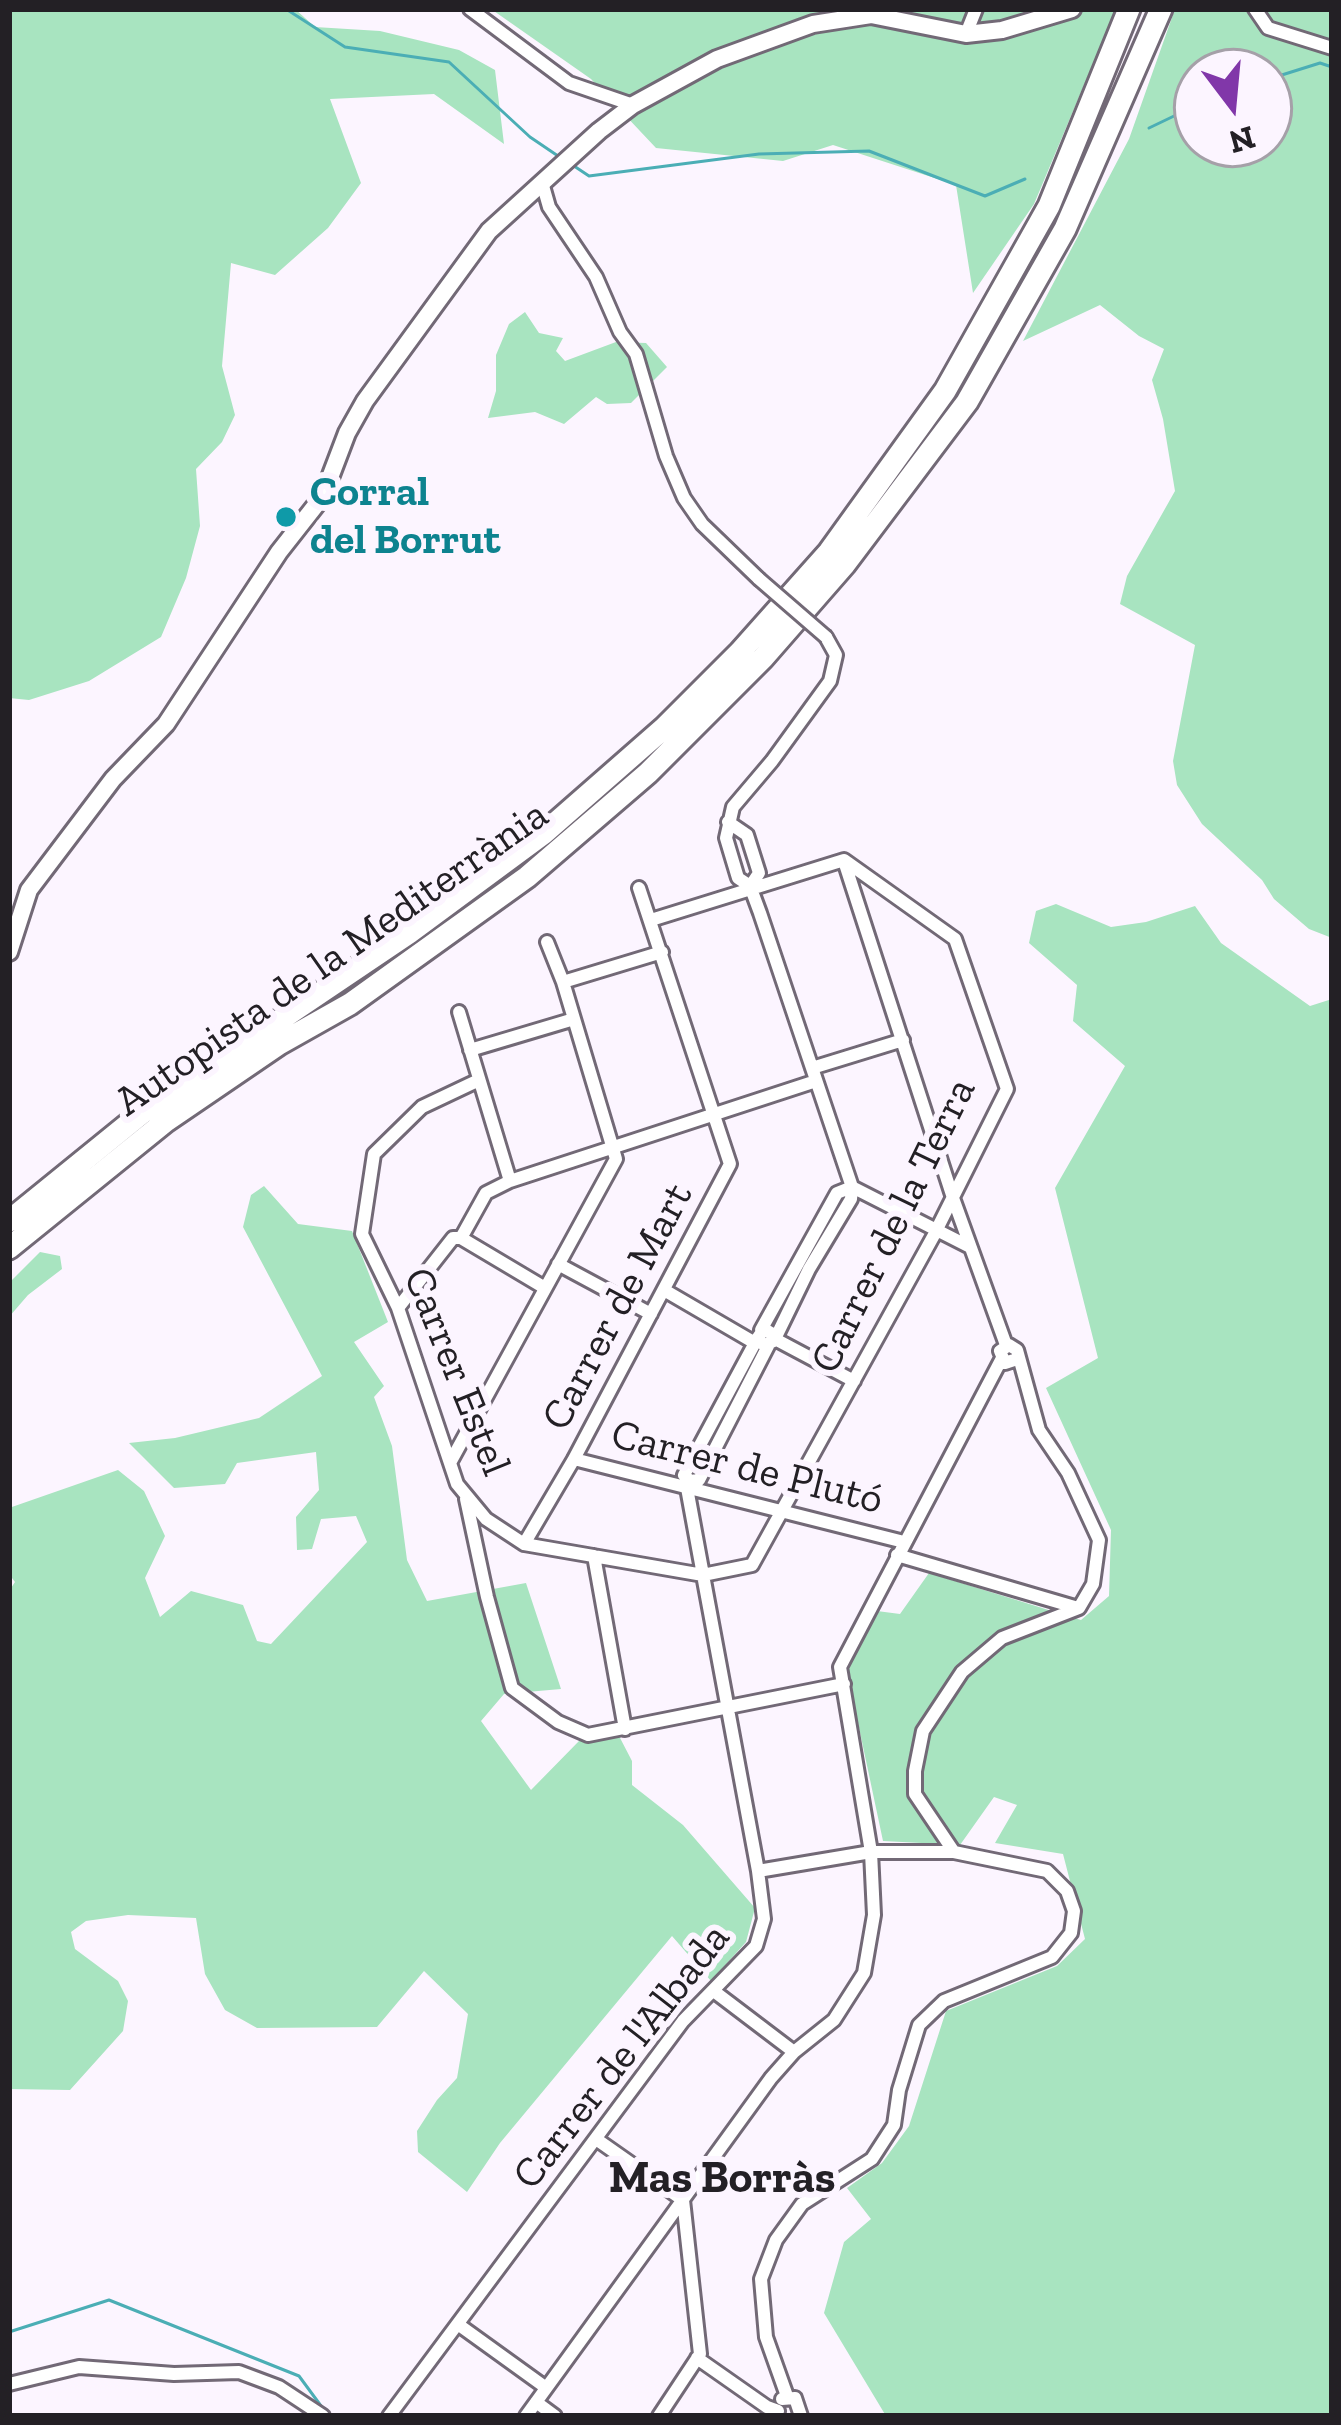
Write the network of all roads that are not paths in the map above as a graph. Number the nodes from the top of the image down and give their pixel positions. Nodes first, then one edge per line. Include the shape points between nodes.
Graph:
1 (470, 9) edge
2 (976, 9) edge
3 (1072, 9) edge
4 (1130, 9) edge
5 (1161, 9) edge
6 (1255, 9) edge
7 (966, 34) junction
8 (1332, 49) edge
9 (633, 105) junction
10 (543, 186) junction
11 (728, 822) junction
12 (844, 860) junction
13 (750, 886) junction
14 (639, 888) dead end
15 (651, 920) junction
16 (547, 942) dead end
17 (9, 952) edge
18 (662, 952) junction
19 (563, 982) junction
20 (350, 1004) junction
21 (460, 1012) dead end
22 (574, 1019) junction
23 (903, 1040) junction
24 (470, 1050) junction
25 (814, 1074) junction
26 (478, 1080) junction
27 (142, 1113) junction
28 (715, 1117) junction
29 (613, 1148) junction
30 (510, 1181) junction
31 (851, 1186) junction
32 (952, 1198) junction
33 (9, 1202) edge
34 (9, 1221) edge
35 (936, 1232) junction
36 (460, 1238) junction
37 (970, 1246) junction
38 (9, 1248) edge
39 (558, 1264) junction
40 (9, 1267) edge
41 (545, 1288) junction
42 (664, 1290) junction
43 (398, 1308) junction
44 (651, 1314) junction
45 (765, 1339) junction
46 (1006, 1345) junction
47 (1016, 1359) junction
48 (1001, 1360) junction
49 (854, 1381) junction
50 (574, 1459) junction
51 (451, 1462) junction
52 (689, 1485) junction
53 (465, 1493) junction
54 (783, 1510) junction
55 (524, 1544) junction
56 (900, 1548) junction
57 (594, 1556) junction
58 (703, 1575) junction
59 (1079, 1608) junction
60 (844, 1684) junction
61 (730, 1709) junction
62 (625, 1729) junction
63 (871, 1852) junction
64 (953, 1852) junction
65 (758, 1871) junction
66 (715, 1992) junction
67 (794, 2052) junction
68 (596, 2140) junction
69 (683, 2200) junction
70 (459, 2324) junction
71 (697, 2358) junction
72 (9, 2384) edge
73 (545, 2387) junction
74 (787, 2396) junction
75 (536, 2402) junction
76 (780, 2413) edge
77 (799, 2415) edge
78 (323, 2416) edge
79 (389, 2416) edge
80 (526, 2416) edge
81 (554, 2416) edge
82 (659, 2416) edge

1 - 9 street via 568,83
2 - 7 street
3 - 7 street
4 - 27 highway, Autopista de la Mediterrània via 1049,206 945,391 764,626 543,835
5 - 20 highway, Autopista de la Mediterrània via 1065,229 989,364 845,564 726,697 610,808 486,910
6 - 8 street via 1268,28
7 - 9 street via 871,15 813,24 717,59
9 - 10 street
10 - 11 street, bridge via 635,353 684,498 836,655 830,681
10 - 17 street via 489,231 365,401 323,496 166,724 29,890
11 - 13 street via 738,878
11 - 13 street via 747,835 759,873
12 - 13 street
12 - 23 street
12 - 32 street, Carrer de la Terra via 955,939 1007,1089
13 - 15 street
13 - 25 street
14 - 15 street, Carrer de Mart
15 - 18 street, Carrer de Mart
16 - 19 street
18 - 19 street
18 - 28 street, Carrer de Mart
19 - 22 street
20 - 38 highway, Autopista de la Mediterrània via 182,1111
20 - 40 highway via 130,1166
21 - 24 street
22 - 24 street
22 - 29 street
23 - 25 street
23 - 32 street
24 - 26 street
25 - 28 street
25 - 31 street
26 - 30 street
26 - 43 street, Carrer Estel via 422,1107 374,1154 362,1234
27 - 33 highway
27 - 34 highway, Autopista de la Mediterrània
28 - 29 street
28 - 42 street, Carrer de Mart via 730,1164
29 - 30 street
29 - 39 street via 616,1159
30 - 36 street via 486,1193
31 - 35 street
31 - 45 street, Carrer de l'Albada via 837,1193
32 - 35 street, Carrer de la Terra
32 - 37 street
35 - 37 street
35 - 49 street, Carrer de la Terra
36 - 41 street
36 - 43 street
37 - 46 street
39 - 41 street
39 - 44 street
41 - 51 street
42 - 44 street, Carrer de Mart
42 - 45 street
43 - 51 street, Carrer Estel
44 - 50 street, Carrer de Mart
45 - 49 street
45 - 52 street, Carrer de l'Albada via 683,1475
46 - 47 street
46 - 48 street
47 - 48 street
47 - 59 street via 1039,1430 1099,1540 1094,1584
48 - 56 street
49 - 54 street, Carrer de la Terra
50 - 52 street, Carrer de Plutó
50 - 55 street, Carrer de Mart
51 - 53 street, Carrer Estel
52 - 54 street, Carrer de Plutó
52 - 58 street, Carrer de l'Albada
53 - 55 street, Carrer Estel
53 - 62 street via 512,1688 588,1735
54 - 56 street, Carrer de Plutó
54 - 58 street, Carrer de la Terra via 752,1565
55 - 57 street, Carrer Estel
56 - 59 street, Carrer de Plutó
56 - 60 street via 839,1667
57 - 58 street, Carrer Estel
57 - 62 street
58 - 61 street, Carrer de l'Albada
59 - 64 street via 1001,1637 962,1672 923,1731 916,1794
60 - 61 street
60 - 63 street
61 - 62 street
61 - 65 street, Carrer de l'Albada
63 - 64 street
63 - 65 street
63 - 67 street via 874,1915 864,1973 834,2020
64 - 74 street via 1047,1871 1067,1891 1071,1933 1052,1957 944,2001 919,2026 894,2125 872,2159 802,2204 776,2240 761,2278 766,2337
65 - 66 street, Carrer de l'Albada via 764,1919 756,1946
66 - 67 street
66 - 68 street, Carrer de l'Albada via 683,2021
67 - 69 street
68 - 69 street
68 - 70 street, Carrer de l'Albada
69 - 71 street
69 - 73 street
70 - 73 street
70 - 79 street, Carrer de l'Albada
71 - 76 street
71 - 82 street
72 - 78 street via 79,2367 239,2372
73 - 75 street
74 - 76 street
74 - 77 street via 798,2401
75 - 80 street
75 - 81 street

